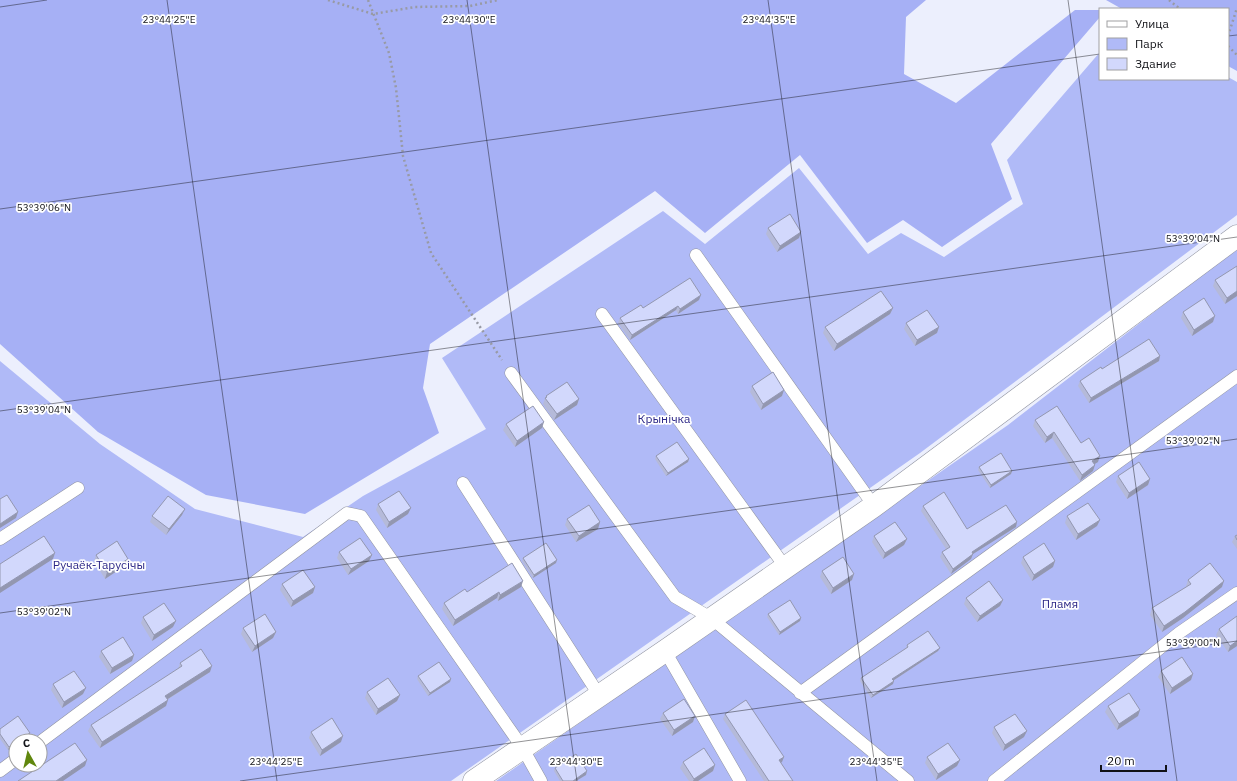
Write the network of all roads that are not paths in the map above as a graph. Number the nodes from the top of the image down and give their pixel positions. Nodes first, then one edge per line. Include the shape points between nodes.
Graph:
1 (1237, 236) edge
2 (696, 255) dead end
3 (602, 314) dead end
4 (511, 373) road end
5 (1237, 376) edge
6 (463, 483) dead end
7 (78, 488) dead end
8 (874, 506) junction
9 (0, 539) edge
10 (786, 568) junction
11 (1237, 593) edge
12 (711, 618) junction
13 (665, 651) junction
14 (800, 693) junction
15 (599, 695) junction
16 (48, 736) edge
17 (522, 748) junction
18 (474, 781) edge
19 (541, 781) edge
20 (740, 781) edge
21 (908, 781) edge
22 (994, 781) edge

1 - 8 street
2 - 8 lane
3 - 10 lane
4 - 12 lane via 675,597
5 - 14 lane
6 - 15 lane
7 - 9 lane
8 - 10 street
10 - 12 street
11 - 22 lane via 1179,633
12 - 13 street
12 - 14 lane
13 - 15 street
13 - 20 lane
14 - 21 lane
15 - 17 street
16 - 17 lane via 347,513 361,516
17 - 18 street
17 - 19 lane

